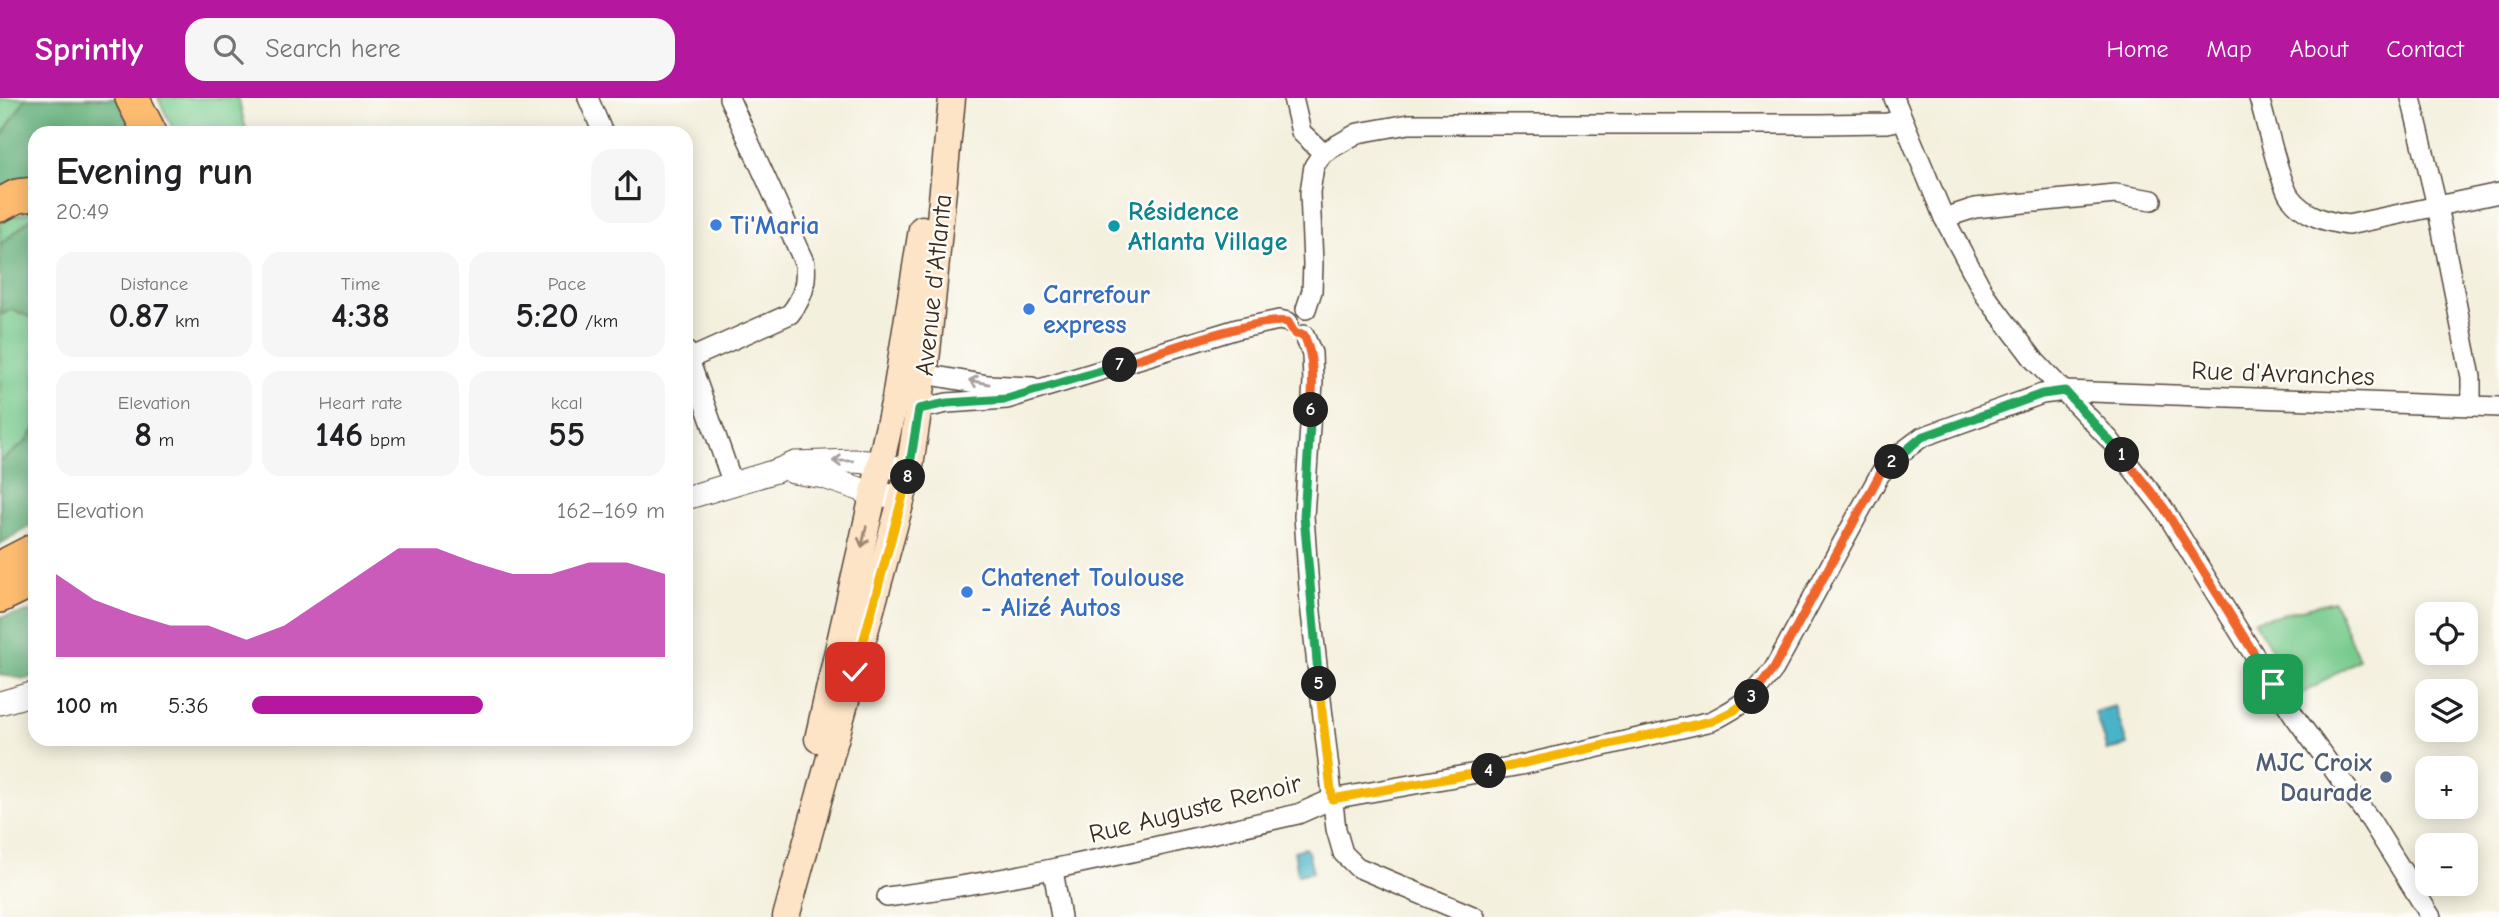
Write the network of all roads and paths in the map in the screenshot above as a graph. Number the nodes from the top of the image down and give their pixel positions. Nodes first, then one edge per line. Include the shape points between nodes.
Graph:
1 (132, 98) edge
2 (587, 98) edge
3 (729, 98) edge
4 (935, 98) edge
5 (952, 98) edge
6 (1293, 98) edge
7 (1894, 98) edge
8 (2259, 98) edge
9 (2411, 98) edge
10 (1902, 120) junction
11 (146, 126) edge
12 (600, 126) edge
13 (1323, 153) junction
14 (2499, 193) edge
15 (28, 195) edge
16 (2151, 200) dead end
17 (0, 205) edge
18 (2437, 206) junction
19 (1944, 218) junction
20 (1306, 309) junction
21 (1288, 322) junction
22 (1304, 335) junction
23 (693, 353) edge
24 (693, 369) edge
25 (906, 384) junction
26 (1047, 387) junction
27 (2065, 391) junction
28 (2471, 406) junction
29 (2499, 407) edge
30 (919, 409) junction
31 (881, 463) junction
32 (776, 471) junction
33 (733, 484) junction
34 (906, 484) junction
35 (874, 494) junction
36 (693, 496) edge
37 (28, 554) edge
38 (0, 568) edge
39 (28, 582) edge
40 (0, 596) edge
41 (28, 695) edge
42 (0, 703) edge
43 (1332, 799) junction
44 (1053, 870) junction
45 (887, 897) dead end
46 (769, 917) edge
47 (786, 917) edge
48 (1061, 917) edge
49 (1475, 917) edge
50 (2431, 917) edge

1 - 11 highway
2 - 12 street
3 - 23 street via 807,277 799,303 790,314
4 - 25 main road, Avenue d'Atlanta
5 - 25 main road, Avenue d'Atlanta
6 - 13 street via 1301,132
7 - 10 street
8 - 18 street via 2290,197 2305,211 2324,221 2348,225
9 - 18 street
10 - 13 street via 1409,124 1358,133
10 - 19 street
13 - 20 street via 1314,166 1310,192 1313,264
14 - 18 street
15 - 17 highway
16 - 19 street via 2115,194 1975,208
18 - 28 street via 2472,377
19 - 27 street via 1985,295 2035,361
20 - 21 street via 1294,311
20 - 22 street via 1315,323
21 - 22 street via 1295,334
21 - 26 street via 1237,329
22 - 43 street via 1312,353 1313,382 1304,516
24 - 33 street
26 -> 25 street
25 - 30 main road, Avenue d'Atlanta
25 - 31 main road, Avenue d'Atlanta
26 - 30 street via 1007,399
27 - 28 street, Rue d'Avranches
27 - 43 street, Rue Auguste Renoir via 2042,394 1922,437 1902,452 1880,474 1774,668 1755,695 1735,710 1712,721 1521,765
27 - 50 street via 2164,508 2247,644 2371,821
28 - 29 street, Rue d'Avranches
30 - 34 main road, Avenue d'Atlanta
31 -> 32 street via 818,461
31 - 34 street
31 - 35 main road, Avenue d'Atlanta
32 - 33 street
32 - 35 street via 824,477
33 - 36 street
34 - 35 street
34 - 47 main road, Avenue d'Atlanta
35 -> 46 main road, Avenue d'Atlanta via 820,733
37 - 38 highway
39 - 40 highway
41 - 42 street
43 - 44 street, Rue Auguste Renoir via 1298,814
43 - 49 street via 1343,852 1357,867
44 - 45 street, Rue Auguste Renoir
44 - 48 street

